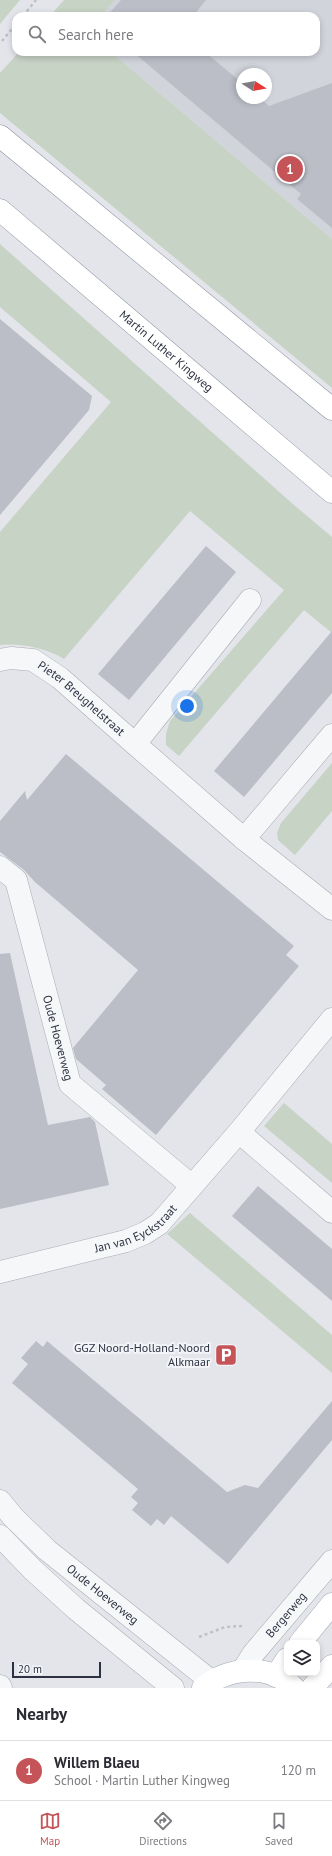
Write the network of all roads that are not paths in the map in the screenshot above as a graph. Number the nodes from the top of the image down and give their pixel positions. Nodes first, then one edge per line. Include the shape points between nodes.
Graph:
1 (0, 136) edge
2 (0, 210) edge
3 (332, 409) edge
4 (332, 492) edge
5 (250, 600) dead end
6 (0, 660) edge
7 (332, 735) edge
8 (135, 744) junction
9 (244, 839) junction
10 (0, 867) edge
11 (332, 909) edge
12 (332, 1019) edge
13 (239, 1132) junction
14 (192, 1186) junction
15 (332, 1212) edge
16 (0, 1272) edge
17 (0, 1501) edge
18 (24, 1529) junction
19 (2, 1543) edge
20 (332, 1561) edge
21 (332, 1604) edge
22 (302, 1640) edge
23 (332, 1666) edge
24 (243, 1670) junction
25 (284, 1674) edge
26 (207, 1685) edge
27 (173, 1688) edge
28 (312, 1688) edge

1 - 3 main road
2 - 4 main road, Martin Luther Kingweg
5 - 8 street, Pieter Breughelstraat
6 - 8 street, Pieter Breughelstraat via 33,660 60,678
7 - 9 street
8 - 9 street, Pieter Breughelstraat
9 - 11 street, Pieter Breughelstraat
10 - 14 street, Oude Hoeverweg via 16,880 70,1084
12 - 13 street, Jan van Eyckstraat
13 - 14 street, Jan van Eyckstraat
13 - 15 street
14 - 16 street, Jan van Eyckstraat via 159,1224 145,1234 126,1242
17 - 18 street, Oude Hoeverweg
18 - 19 street
18 - 26 street, Oude Hoeverweg via 175,1653
19 - 27 street via 76,1609
20 - 24 street, Bergerweg via 253,1654
21 - 22 main road
23 - 28 main road
24 - 25 main road
24 - 26 main road via 226,1674

